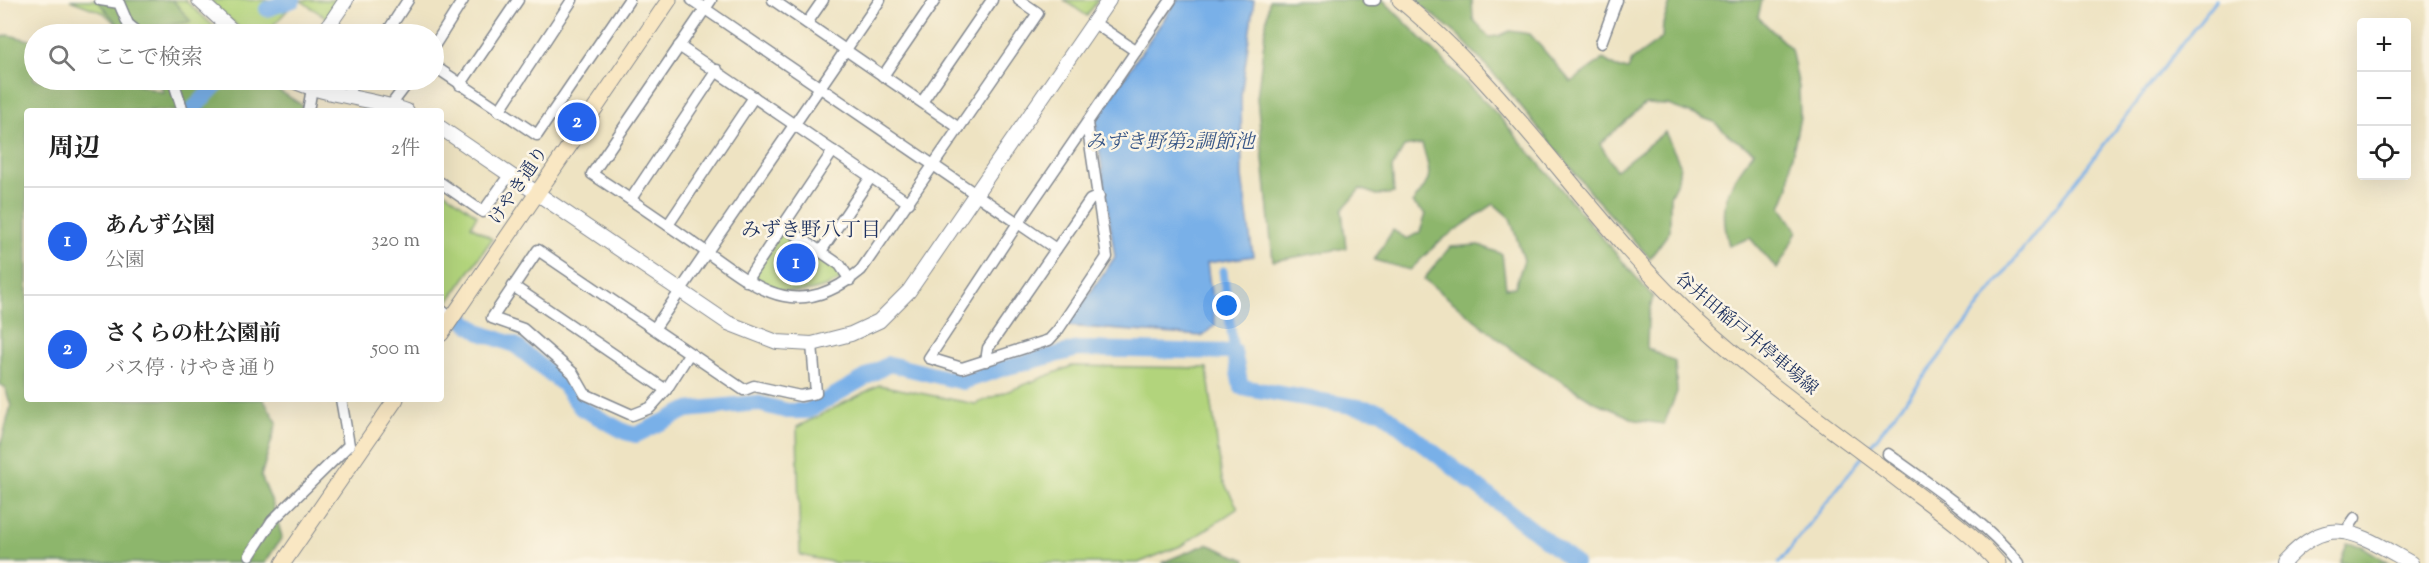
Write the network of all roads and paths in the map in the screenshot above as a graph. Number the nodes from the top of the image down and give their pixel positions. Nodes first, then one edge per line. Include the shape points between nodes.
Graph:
1 (100, 0) edge
2 (199, 0) edge
3 (346, 0) edge
4 (408, 0) edge
5 (463, 0) edge
6 (518, 0) edge
7 (572, 0) edge
8 (669, 0) edge
9 (692, 0) edge
10 (773, 0) edge
11 (823, 0) edge
12 (880, 0) edge
13 (935, 0) edge
14 (992, 0) edge
15 (1019, 0) edge
16 (1109, 0) edge
17 (1171, 0) edge
18 (1369, 0) edge
19 (1375, 0) edge
20 (1400, 0) edge
21 (1617, 0) edge
22 (623, 2) edge
23 (708, 4) edge
24 (1093, 22) junction
25 (807, 23) junction
26 (128, 24) edge
27 (225, 24) edge
28 (330, 24) edge
29 (392, 24) edge
30 (444, 30) edge
31 (1601, 43) dead end
32 (680, 46) junction
33 (845, 50) junction
34 (1136, 51) junction
35 (717, 70) junction
36 (444, 73) edge
37 (883, 76) junction
38 (460, 85) junction
39 (819, 87) junction
40 (176, 90) edge
41 (312, 90) edge
42 (322, 90) edge
43 (349, 90) edge
44 (402, 90) edge
45 (346, 95) junction
46 (754, 97) junction
47 (922, 102) junction
48 (391, 105) junction
49 (182, 108) edge
50 (309, 108) edge
51 (399, 108) edge
52 (500, 111) junction
53 (1087, 123) junction
54 (794, 124) junction
55 (959, 128) junction
56 (444, 130) edge
57 (833, 151) junction
58 (934, 165) junction
59 (510, 174) junction
60 (871, 177) junction
61 (444, 185) edge
62 (537, 193) junction
63 (976, 193) junction
64 (1099, 196) junction
65 (631, 199) junction
66 (909, 203) junction
67 (1018, 223) junction
68 (668, 225) junction
69 (782, 225) junction
70 (1056, 249) junction
71 (706, 251) junction
72 (820, 251) junction
73 (850, 280) junction
74 (746, 281) junction
75 (513, 286) junction
76 (680, 289) junction
77 (446, 314) edge
78 (654, 329) junction
79 (812, 344) junction
80 (689, 354) junction
81 (986, 361) junction
82 (666, 390) junction
83 (342, 402) edge
84 (393, 402) edge
85 (354, 449) junction
86 (1888, 454) dead end
87 (2355, 518) dead end
88 (2346, 531) junction
89 (250, 555) dead end
90 (284, 563) edge
91 (1998, 563) edge
92 (2019, 563) edge
93 (2283, 563) edge
94 (2411, 563) edge

1 - 26 street via 119,3
2 - 27 street
3 - 28 street
4 - 29 street
5 - 30 street
6 - 38 street
7 - 52 street
8 - 62 main road, けやき通り
9 - 23 street
10 - 25 street
11 - 25 street
12 - 33 street
13 - 37 street
14 - 47 street
15 - 55 street via 1038,13
16 - 24 street
17 - 34 street
18 - 19 street
20 - 91 main road, 谷井田稲戸井停車場線 via 1498,94 1609,230 1712,334 1936,509
21 - 31 street
22 - 52 street via 537,135
23 - 32 street
23 - 39 street
24 - 34 street
24 - 63 street
25 - 33 street
32 - 35 street
32 - 65 street via 592,174
33 - 37 street
33 - 39 street
34 - 53 street
35 - 46 street
35 - 65 street
36 - 38 street
37 - 47 street
38 - 52 street
39 - 54 street
39 - 58 street
40 - 49 street
41 - 50 street
42 - 45 street
43 - 45 street
44 - 48 street
45 - 48 street
46 - 54 street
46 - 68 street
47 - 55 street
48 - 51 street
53 - 64 street
53 - 67 street
54 - 57 street
54 - 71 street
55 - 58 street
56 - 59 street
57 - 60 street
57 - 69 street
58 - 63 street
58 - 66 street
59 - 61 street via 483,212
59 - 62 street
60 - 66 street
60 - 72 street
62 - 76 street
62 - 77 main road, けやき通り
63 - 67 street
63 - 79 street via 909,291 879,321 851,334
64 - 70 street via 1090,200
64 - 81 street via 1107,257 1058,330 1049,340
65 - 68 street
66 - 73 street
67 - 70 street
67 - 81 street via 929,357 962,368
68 - 71 street
69 - 72 street
69 - 74 street
70 - 81 street via 988,348
71 - 74 street
71 - 76 street
72 - 73 street via 840,265
73 - 74 street via 820,294 798,297 777,295
75 - 78 street via 538,250
75 - 82 street
75 - 82 street via 492,318 523,329 573,373 585,394 632,415 650,408
76 - 78 street
76 - 79 street via 745,331 777,342
78 - 80 street
79 - 80 street via 816,393 800,396 754,386 744,390
80 - 82 street
83 - 85 street
84 - 85 main road
85 - 89 street via 272,521
85 - 90 main road
86 - 92 street via 1982,526
87 - 88 street
88 - 93 street via 2310,538
88 - 94 street

